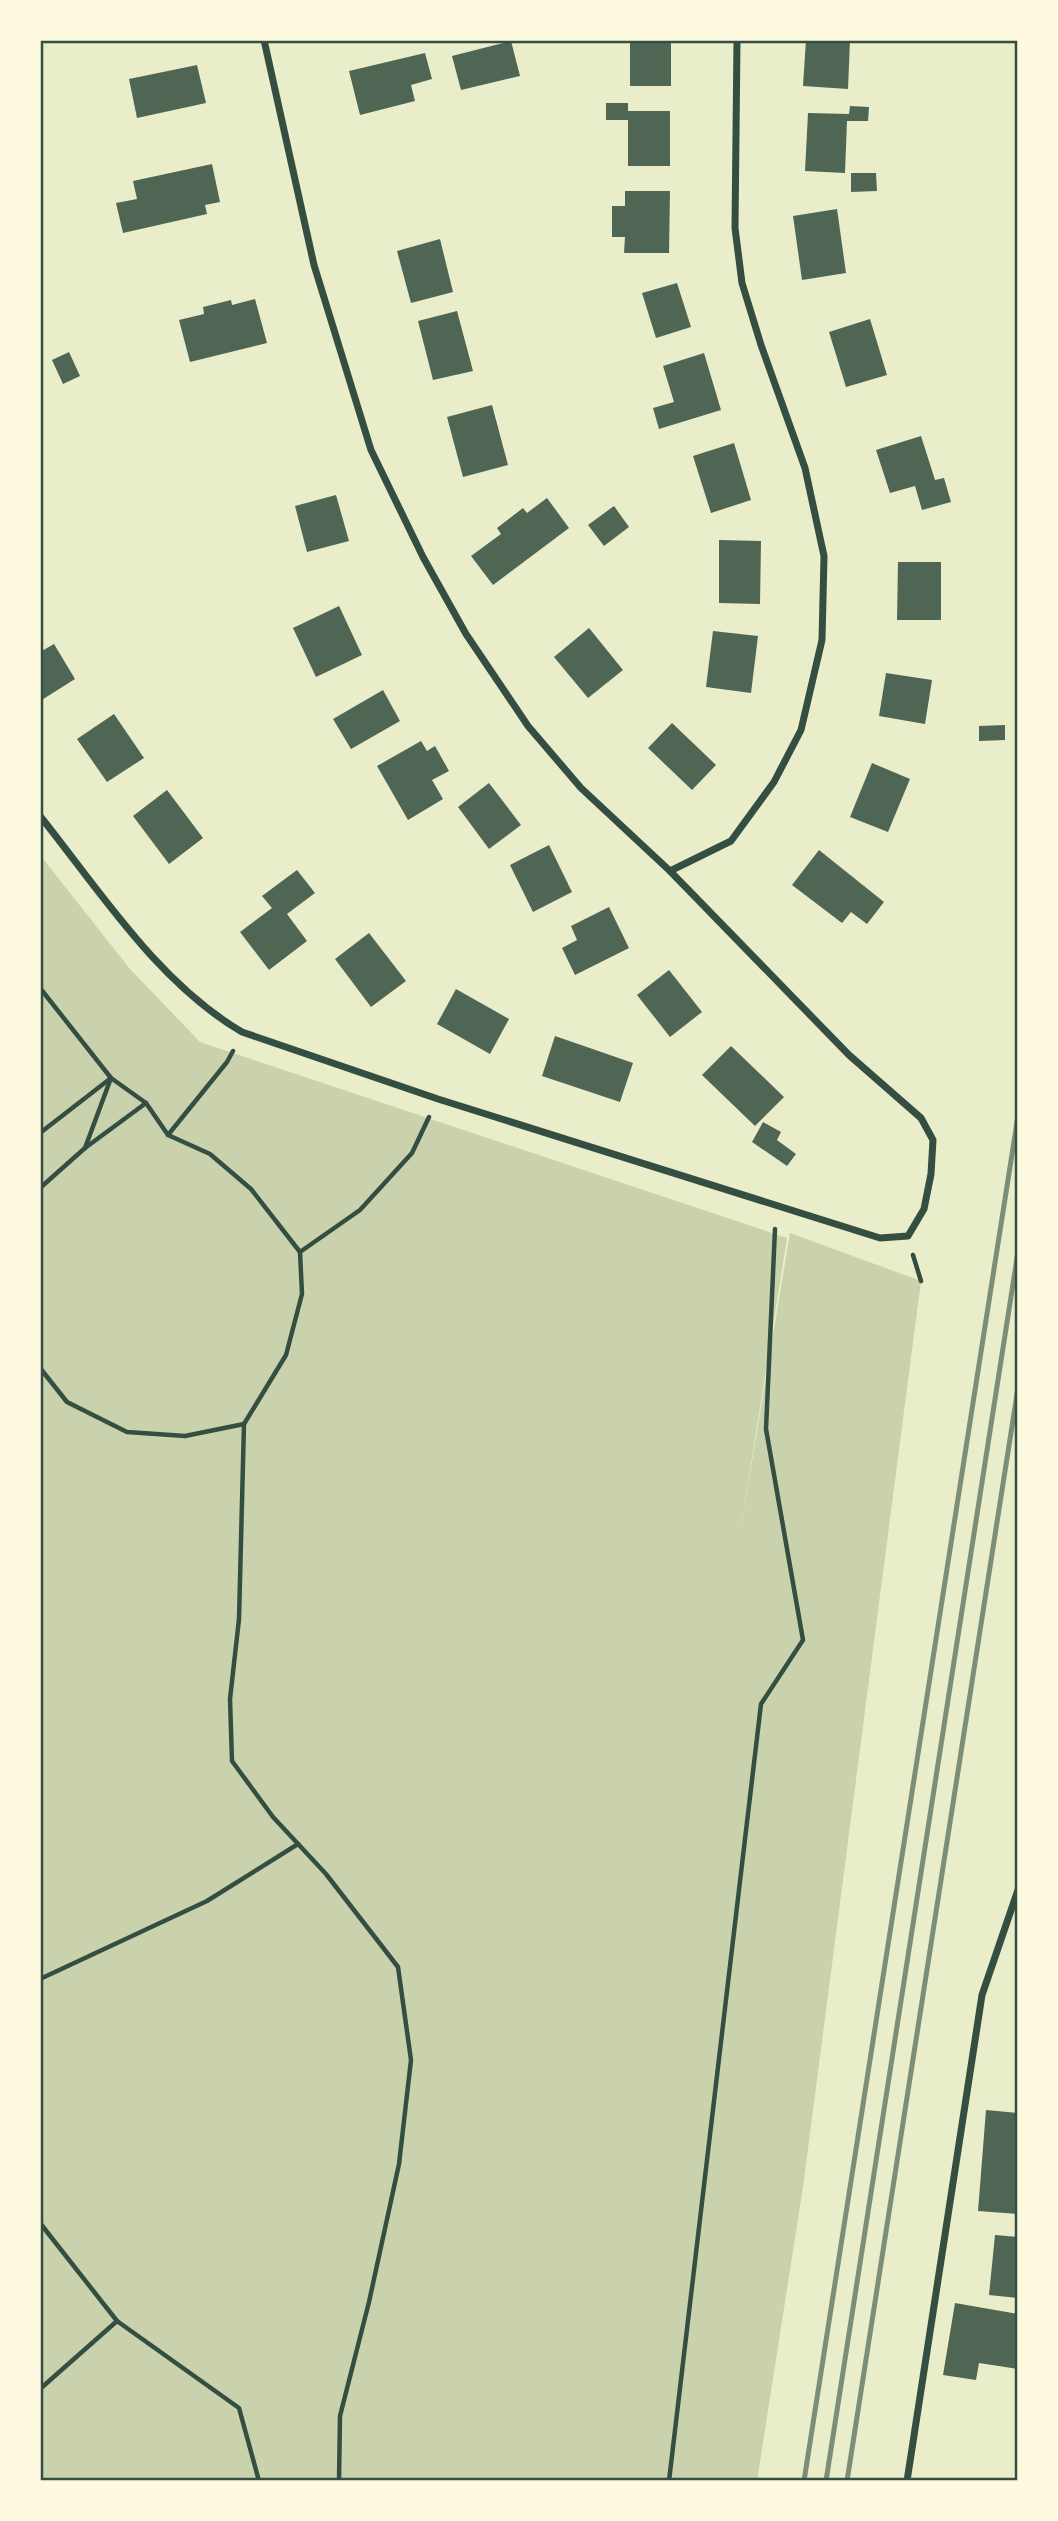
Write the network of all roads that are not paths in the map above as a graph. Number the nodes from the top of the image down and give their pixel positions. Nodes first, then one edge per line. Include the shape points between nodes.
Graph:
1 (264, 40) edge
2 (737, 40) edge
3 (40, 816) edge
4 (670, 871) junction
5 (1018, 1890) edge
6 (907, 2481) edge

1 - 4 street via 314,265 371,450 417,545 466,634 528,726 581,788
2 - 4 street via 735,228 741,283 805,468 824,556 822,640 801,730 774,782 731,841
3 - 4 street via 172,978 242,1032 438,1099 880,1238 908,1236 924,1209 931,1174 933,1140 921,1118 849,1055
5 - 6 street via 982,1995

